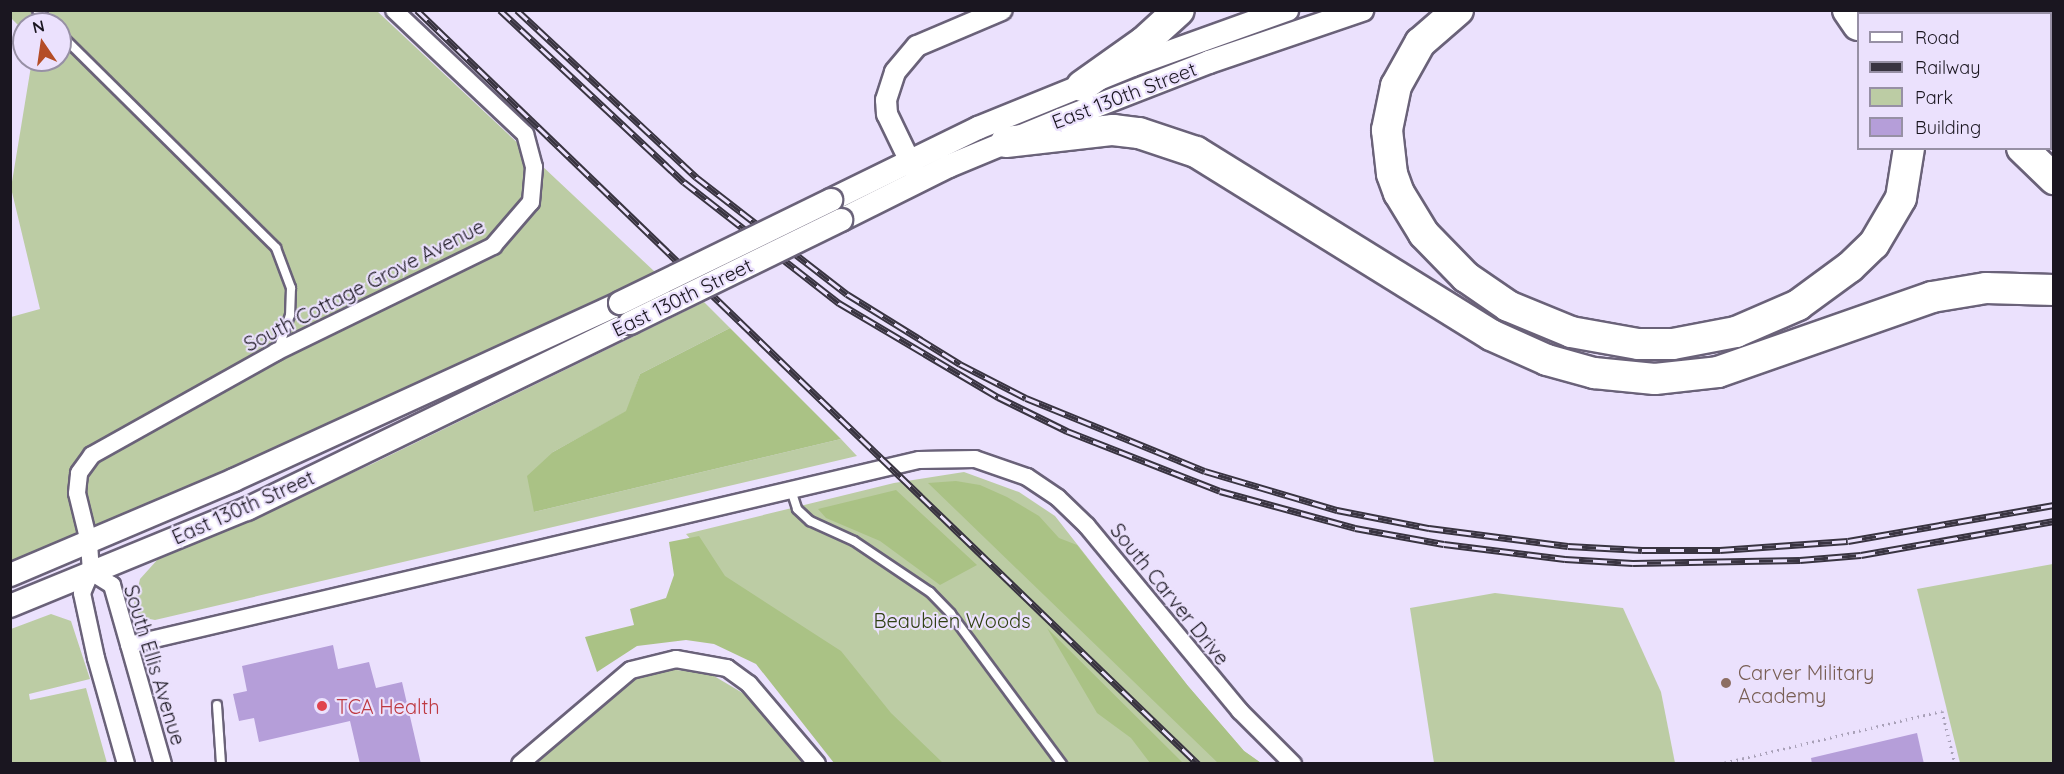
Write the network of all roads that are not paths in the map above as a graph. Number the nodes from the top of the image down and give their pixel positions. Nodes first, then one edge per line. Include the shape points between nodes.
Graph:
1 (394, 10) edge
2 (1002, 10) edge
3 (1179, 10) edge
4 (1287, 10) edge
5 (1362, 10) edge
6 (1458, 10) edge
7 (1848, 10) edge
8 (1857, 24) edge
9 (72, 46) edge
10 (1082, 86) junction
11 (1006, 142) junction
12 (1909, 150) edge
13 (2024, 150) edge
14 (915, 172) junction
15 (2054, 179) edge
16 (2054, 290) edge
17 (625, 313) junction
18 (276, 352) junction
19 (791, 490) junction
20 (89, 542) junction
21 (92, 572) junction
22 (10, 575) edge
23 (10, 606) edge
24 (129, 645) junction
25 (217, 705) dead end
26 (126, 764) edge
27 (163, 764) edge
28 (221, 764) edge
29 (520, 764) edge
30 (817, 764) edge
31 (1062, 764) edge
32 (1293, 764) edge

1 - 18 street, South Cottage Grove Avenue via 525,134 534,167 531,202 494,246
2 - 14 street via 916,46 895,72 886,100 887,114
3 - 10 highway via 1144,42
4 - 10 main road, East 130th Street
5 - 11 main road, East 130th Street via 1198,67
6 - 12 highway via 1420,43 1396,86 1387,130 1392,174 1424,234 1466,277 1508,306 1571,332 1611,341 1673,344 1736,332 1798,305 1874,244 1901,198
7 - 8 highway
9 - 18 lane via 276,248 288,270 291,288 290,315
10 - 14 main road, East 130th Street via 978,128
11 - 14 main road, East 130th Street
11 - 16 highway via 1113,130 1139,133 1185,148 1226,168 1510,345 1570,368 1614,376 1655,379 1718,372 1941,295 1986,288
13 - 15 highway
14 - 17 main road, East 130th Street, bridge
17 - 20 main road, East 130th Street
17 - 21 main road, East 130th Street via 247,509
18 - 20 street, South Cottage Grove Avenue via 92,455 80,472 77,493
19 - 24 street
19 - 31 lane via 797,509 810,521 854,541 930,592 951,614
19 - 32 street, South Carver Drive via 919,460 975,459 1004,466 1058,498 1088,526 1233,703
20 - 21 street, South Cottage Grove Avenue
20 - 22 main road, East 130th Street
21 - 23 main road, East 130th Street
21 - 24 street, South Ellis Avenue via 112,585
21 - 26 street via 82,593
24 - 27 street, South Ellis Avenue
25 - 28 lane
29 - 30 street via 631,670 676,659 727,668 749,684

